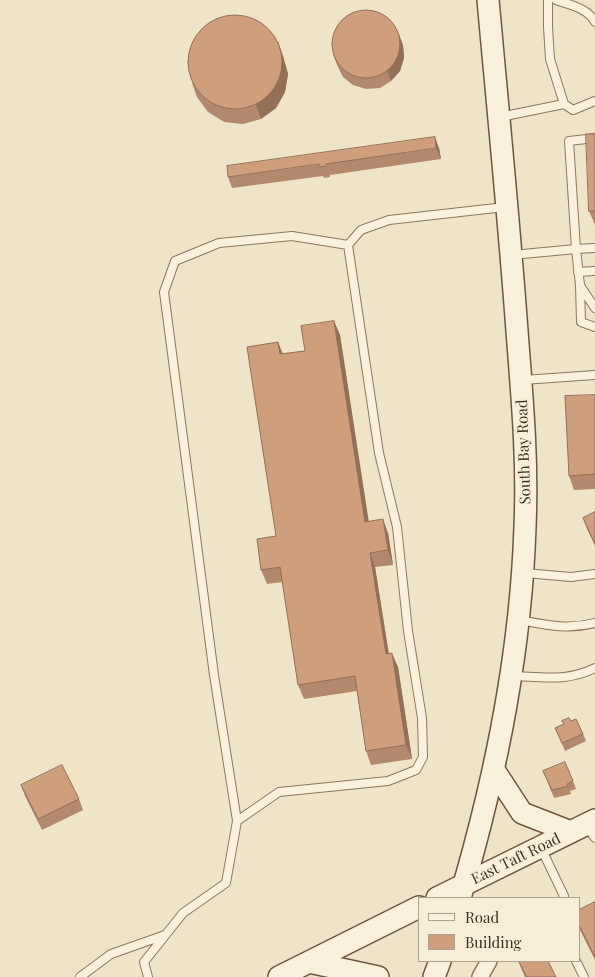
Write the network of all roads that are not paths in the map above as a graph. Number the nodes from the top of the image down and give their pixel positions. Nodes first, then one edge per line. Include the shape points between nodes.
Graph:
1 (488, 0) edge
2 (548, 0) edge
3 (556, 0) edge
4 (595, 22) edge
5 (595, 101) edge
6 (564, 104) junction
7 (499, 117) junction
8 (595, 138) edge
9 (506, 207) junction
10 (348, 245) junction
11 (595, 248) edge
12 (576, 249) junction
13 (512, 255) junction
14 (595, 271) edge
15 (578, 272) junction
16 (580, 285) junction
17 (595, 308) edge
18 (595, 327) edge
19 (595, 375) edge
20 (521, 380) junction
21 (522, 573) junction
22 (595, 574) edge
23 (518, 620) junction
24 (595, 623) edge
25 (595, 668) edge
26 (510, 676) junction
27 (494, 770) junction
28 (237, 821) junction
29 (587, 829) edge
30 (541, 848) junction
31 (462, 891) edge
32 (441, 897) edge
33 (564, 897) edge
34 (418, 908) edge
35 (165, 935) junction
36 (309, 962) junction
37 (440, 962) edge
38 (488, 962) edge
39 (576, 962) edge
40 (80, 977) edge
41 (148, 977) edge
42 (279, 977) edge
43 (378, 977) edge
44 (434, 977) edge
45 (480, 977) edge
46 (584, 977) edge

1 - 7 main road, South Bay Road
2 - 6 lane via 550,59
3 - 4 lane via 580,8 592,15
5 - 6 lane via 573,110
6 - 7 lane
7 - 9 main road, South Bay Road
8 - 12 lane via 570,141
9 - 10 lane via 390,220 360,230
9 - 13 main road, South Bay Road
10 - 28 lane via 379,453 397,527 408,631 422,718 423,757 416,770 388,781 280,792
10 - 28 lane via 292,236 219,243 175,261 164,292 214,675
11 - 12 lane
12 - 13 lane
12 - 15 lane
13 - 20 main road, South Bay Road
14 - 15 lane
15 - 16 lane
16 - 17 lane
16 - 18 lane via 581,322
19 - 20 lane
20 - 21 main road, South Bay Road via 526,526
21 - 22 lane via 571,577
21 - 23 main road, South Bay Road
23 - 24 lane via 578,627
23 - 26 main road, South Bay Road
25 - 26 lane via 564,678
26 - 27 main road, South Bay Road
27 - 29 main road via 522,813
27 - 31 main road, South Bay Road
28 - 35 lane via 226,883 183,913
29 - 30 main road, East Taft Road
30 - 31 main road, East Taft Road
30 - 33 lane
31 - 32 main road, East Taft Road
34 - 36 main road
35 - 40 lane via 111,954
35 - 41 lane via 144,962
36 - 42 main road
36 - 43 main road
37 - 44 main road
38 - 45 street
39 - 46 lane

